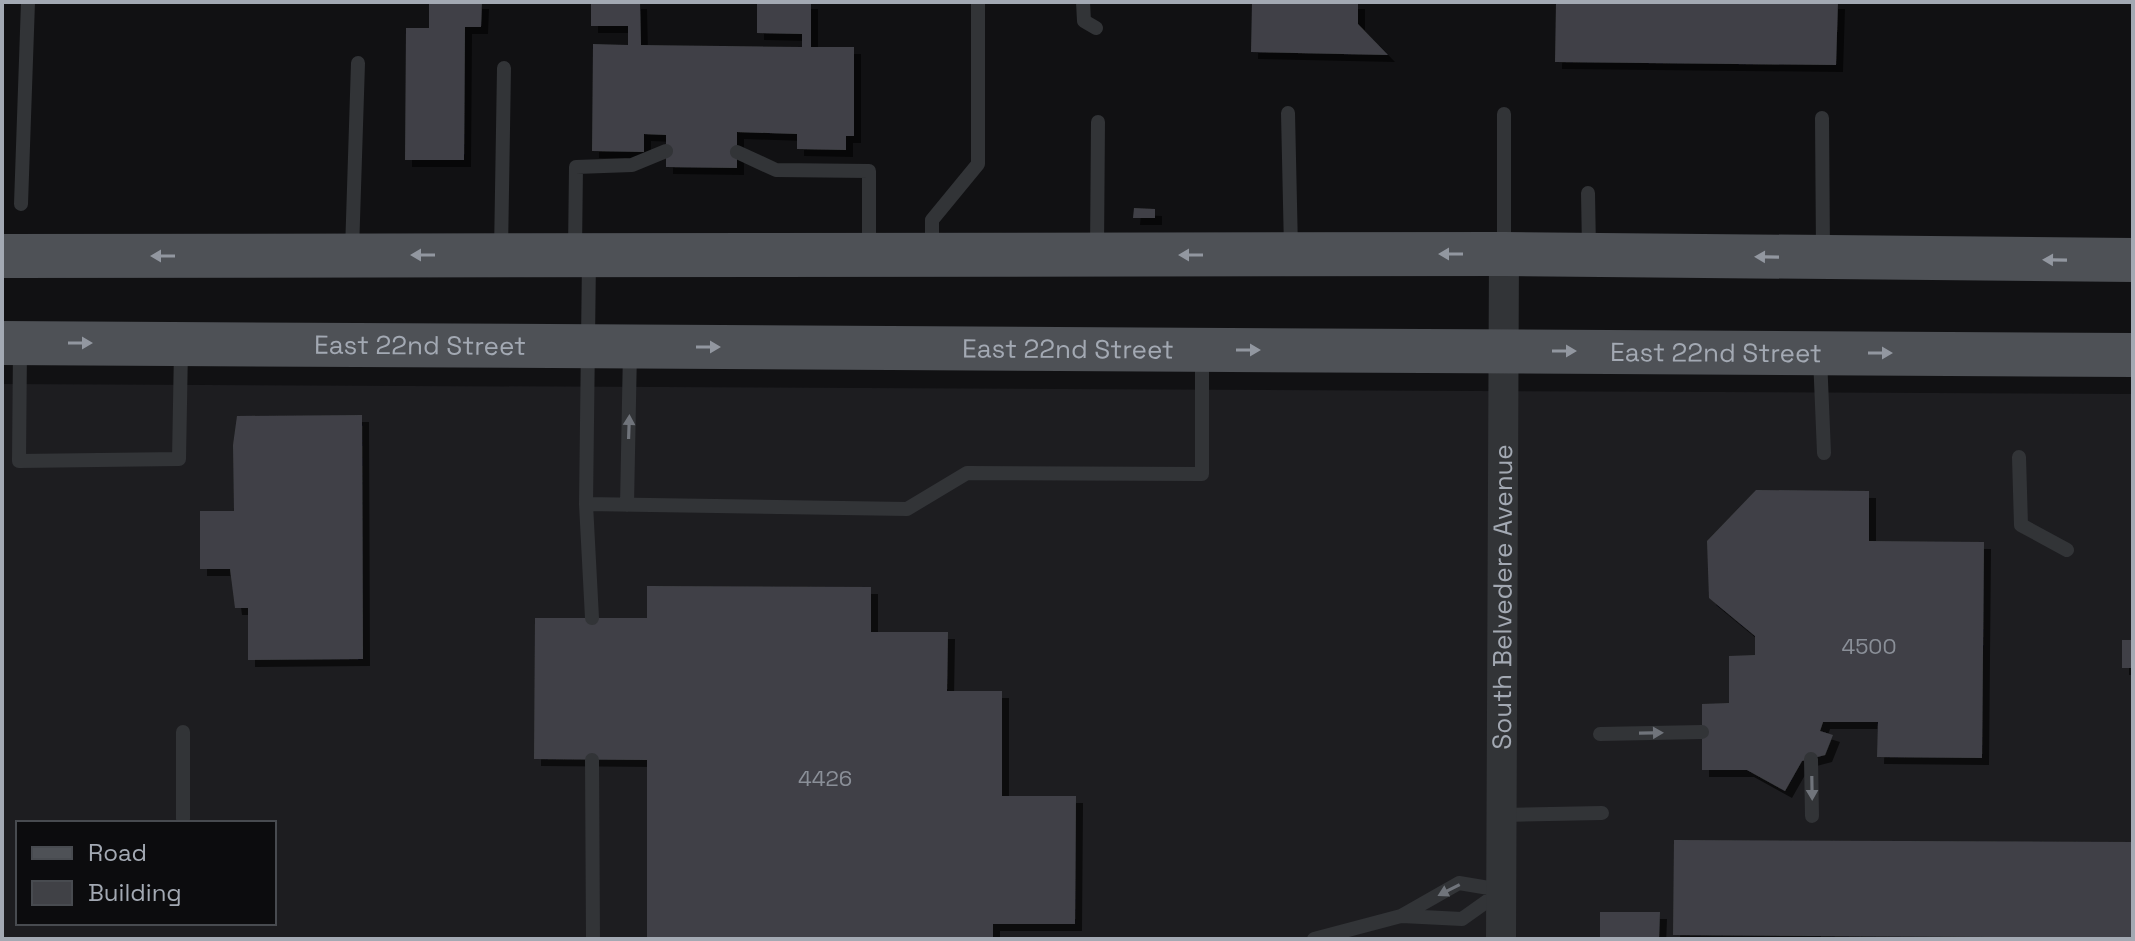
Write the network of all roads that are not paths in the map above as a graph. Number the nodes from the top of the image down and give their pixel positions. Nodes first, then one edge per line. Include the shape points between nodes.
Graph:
1 (28, 2) edge
2 (978, 2) edge
3 (1083, 2) edge
4 (1096, 28) dead end
5 (358, 63) dead end
6 (504, 68) dead end
7 (1288, 113) dead end
8 (1504, 114) dead end
9 (1822, 118) dead end
10 (1098, 122) dead end
11 (666, 151) dead end
12 (737, 152) dead end
13 (1588, 193) dead end
14 (21, 204) dead end
15 (1504, 254) junction
16 (352, 255) junction
17 (501, 255) junction
18 (869, 255) junction
19 (932, 255) junction
20 (1097, 255) junction
21 (1291, 255) junction
22 (1589, 255) junction
23 (2, 256) edge
24 (582, 256) junction
25 (1823, 258) junction
26 (2133, 260) edge
27 (11, 343) edge
28 (182, 344) junction
29 (609, 346) junction
30 (1202, 350) junction
31 (1504, 351) junction
32 (1820, 353) junction
33 (2133, 355) edge
34 (1824, 453) dead end
35 (2019, 457) dead end
36 (586, 504) junction
37 (627, 505) junction
38 (2067, 550) dead end
39 (592, 618) dead end
40 (183, 732) dead end
41 (1702, 732) dead end
42 (1600, 734) dead end
43 (1811, 759) dead end
44 (592, 760) dead end
45 (1602, 813) dead end
46 (1502, 815) junction
47 (1812, 816) dead end
48 (183, 819) dead end
49 (1501, 890) junction
50 (1401, 916) junction
51 (593, 939) edge
52 (1314, 939) edge
53 (1501, 939) edge

1 - 14 lane
2 - 19 lane via 978,164 932,220
3 - 4 lane via 1084,21
5 - 16 lane
6 - 17 lane
7 - 21 lane
8 - 15 lane
9 - 25 lane
10 - 20 lane
11 - 24 lane via 632,165 576,167
12 - 18 lane via 776,170 869,171
13 - 22 lane
15 -> 21 main road
15 - 22 main road
15 - 31 street, South Belvedere Avenue
17 -> 16 main road
16 -> 23 main road
17 - 24 main road
18 - 19 main road
18 - 24 main road
19 - 20 main road
21 -> 20 main road
25 -> 22 main road
24 - 29 lane
26 -> 25 main road
27 -> 28 main road, East 22nd Street
27 - 28 lane via 19,461 179,459
28 - 29 main road, East 22nd Street
29 -> 30 main road, East 22nd Street
29 - 36 lane
37 -> 29 lane
30 -> 31 main road, East 22nd Street
30 - 37 lane via 1202,474 967,473 907,509
31 -> 32 main road, East 22nd Street
31 - 46 street, South Belvedere Avenue
32 -> 33 main road, East 22nd Street
32 - 34 lane
35 - 38 lane via 2021,525
36 - 37 lane
36 - 39 lane
40 - 48 lane
42 -> 41 lane
43 -> 47 lane
44 - 51 lane
45 - 46 lane
46 - 49 street, South Belvedere Avenue
49 -> 50 lane via 1459,883
49 - 50 lane via 1462,919
49 - 53 street, South Belvedere Avenue
50 - 52 lane

